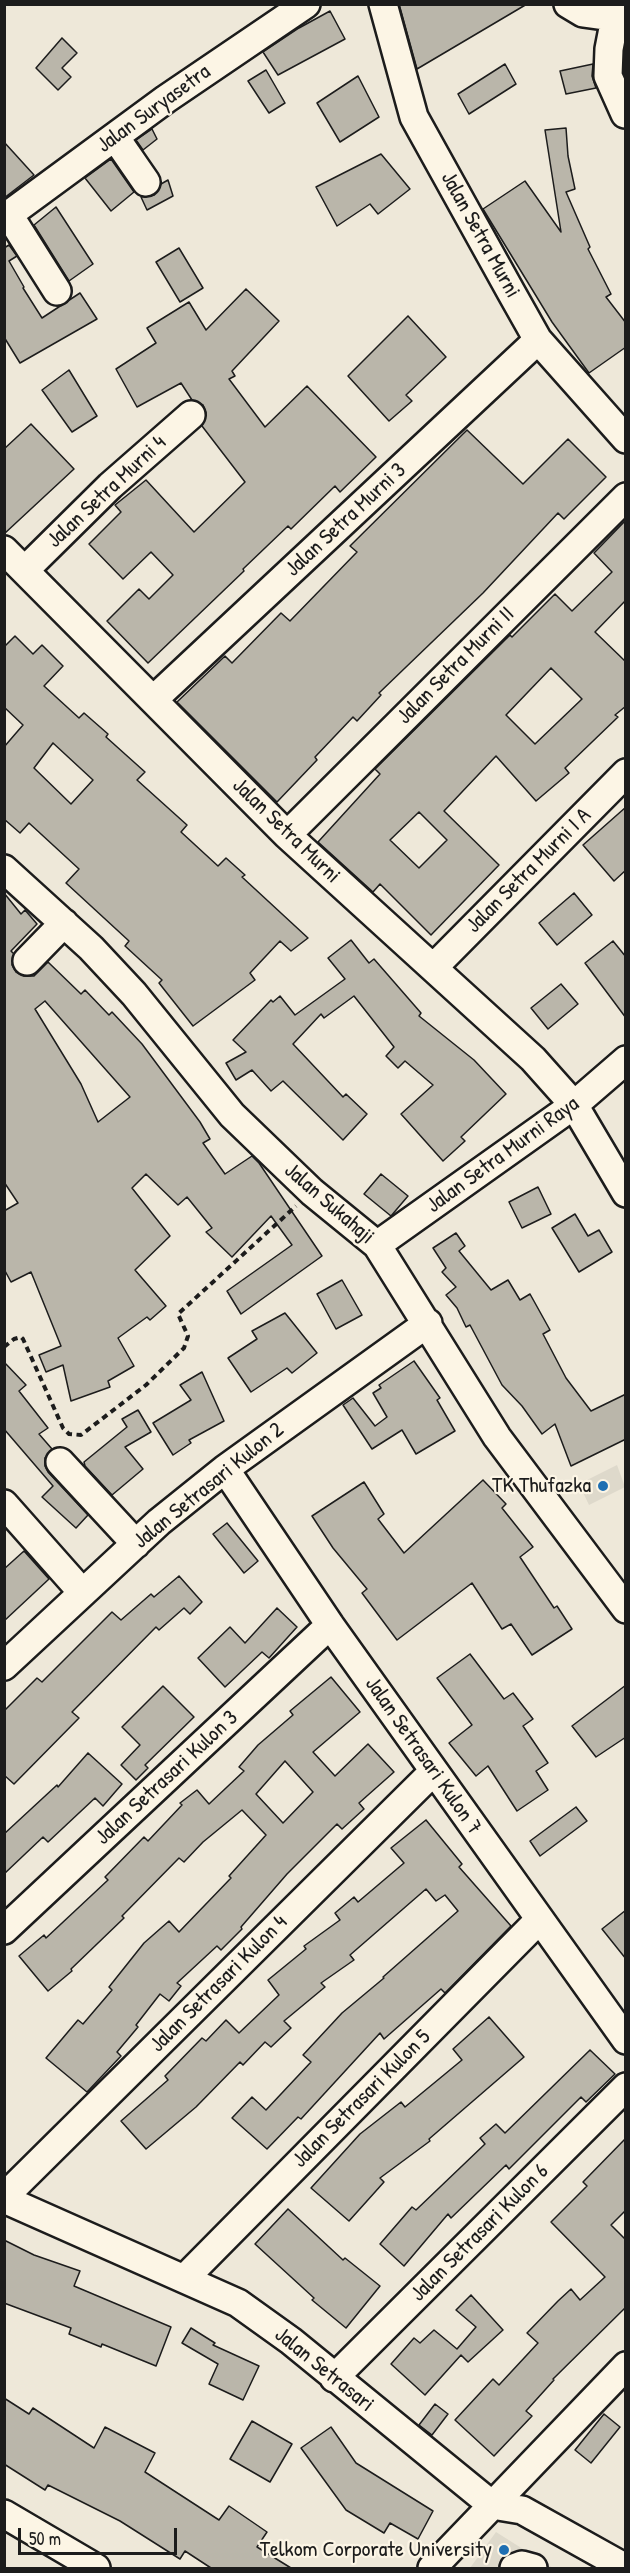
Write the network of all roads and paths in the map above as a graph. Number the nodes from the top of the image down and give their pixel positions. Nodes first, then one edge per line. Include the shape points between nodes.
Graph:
1 (306, 4) edge
2 (383, 4) edge
3 (576, 6) edge
4 (275, 12) edge
5 (620, 19) edge
6 (625, 114) edge
7 (115, 136) junction
8 (146, 182) dead end
9 (7, 217) edge
10 (57, 291) dead end
11 (538, 340) junction
12 (190, 415) dead end
13 (626, 439) edge
14 (626, 496) edge
15 (4, 550) edge
16 (25, 570) junction
17 (153, 700) junction
18 (626, 773) edge
19 (287, 836) junction
20 (4, 869) edge
21 (64, 923) junction
22 (27, 961) dead end
23 (433, 968) junction
24 (626, 1060) edge
25 (574, 1105) junction
26 (312, 1191) junction
27 (626, 1193) edge
28 (377, 1245) junction
29 (428, 1323) junction
30 (4, 1347) edge
31 (60, 1462) dead end
32 (225, 1469) junction
33 (4, 1504) edge
34 (136, 1544) junction
35 (82, 1592) junction
36 (626, 1609) edge
37 (330, 1625) junction
38 (4, 1666) edge
39 (434, 1771) junction
40 (539, 1920) junction
41 (4, 1930) edge
42 (626, 2040) edge
43 (626, 2087) edge
44 (4, 2198) edge
45 (186, 2278) junction
46 (626, 2366) edge
47 (334, 2378) junction
48 (492, 2505) junction
49 (4, 2514) edge
50 (96, 2568) edge
51 (432, 2568) edge
52 (514, 2568) edge
53 (533, 2568) edge
54 (626, 2568) edge

1 - 4 street, Jalan Suryasetra
2 - 11 street, Jalan Setra Murni via 414,117
3 - 5 street
4 - 7 street, Jalan Suryasetra
5 - 6 street via 609,49 608,76
7 - 8 street
7 - 9 street, Jalan Suryasetra
9 - 10 street
11 - 13 street, Jalan Setra Murni
11 - 17 street, Jalan Setra Murni 3
12 - 16 street, Jalan Setra Murni 4 via 110,486
14 - 19 street, Jalan Setra Murni II
15 - 16 street, Jalan Setra Murni
16 - 17 street, Jalan Setra Murni
17 - 19 street, Jalan Setra Murni
18 - 23 street, Jalan Setra Murni I A
19 - 23 street, Jalan Setra Murni
20 - 21 street, Jalan Sukahaji
21 - 22 street
21 - 26 street, Jalan Sukahaji via 134,994 232,1115
23 - 25 street, Jalan Setra Murni via 533,1059
24 - 25 street, Jalan Setra Murni Raya
25 - 27 street, Jalan Setra Murni
25 - 28 street, Jalan Setra Murni Raya
26 - 28 street, Jalan Sukahaji
26 - 30 path via 178,1314 188,1336 184,1348 146,1385 81,1435 69,1434 63,1428 23,1339 14,1339
28 - 29 street, Jalan Sukahaji
29 - 32 street, Jalan Setrasari Kulon 2
29 - 36 street, Jalan Sukahaji via 497,1437
31 - 34 street
32 - 34 street, Jalan Setrasari Kulon 2
32 - 37 street, Jalan Setrasari Kulon 7
33 - 35 street
34 - 35 street, Jalan Setrasari Kulon 2
35 - 38 street, Jalan Setrasari Kulon 2
37 - 39 street, Jalan Setrasari Kulon 7
37 - 41 street, Jalan Setrasari Kulon 3
39 - 40 street, Jalan Setrasari Kulon 7
39 - 44 street, Jalan Setrasari Kulon 4
40 - 42 street, Jalan Setrasari Kulon 7
40 - 45 street, Jalan Setrasari Kulon 5
43 - 47 street, Jalan Setrasari Kulon 6
44 - 45 street, Jalan Setrasari
45 - 47 street, Jalan Setrasari via 238,2303
46 - 48 street
47 - 48 street, Jalan Setrasari
48 - 51 street
48 - 54 street, Jalan Setrasari via 522,2510
49 - 50 street
52 - 53 street

